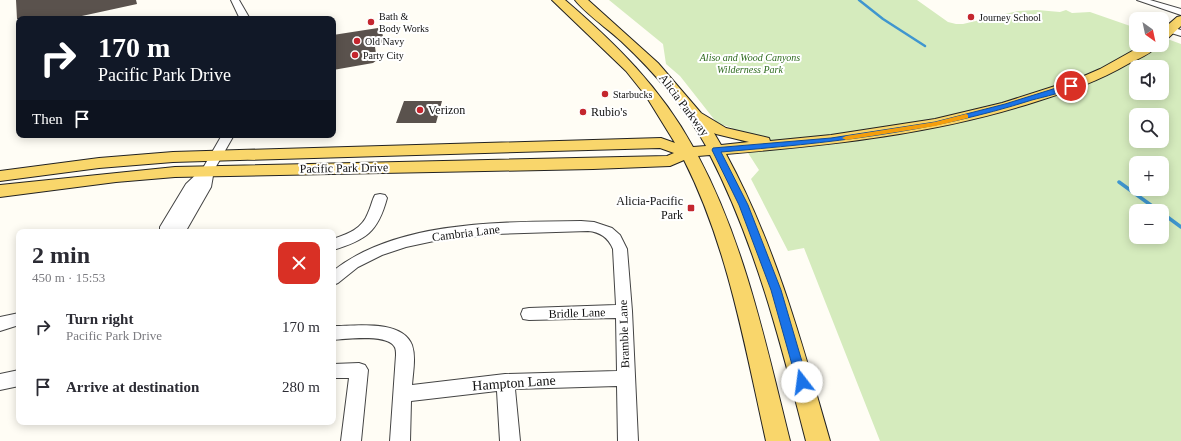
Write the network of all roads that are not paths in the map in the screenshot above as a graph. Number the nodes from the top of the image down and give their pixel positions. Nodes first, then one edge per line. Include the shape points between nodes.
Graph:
1 (235, 0) edge
2 (558, 0) edge
3 (581, 0) edge
4 (1141, 0) edge
5 (1181, 12) edge
6 (243, 16) edge
7 (1181, 20) edge
8 (1170, 33) edge
9 (1141, 52) edge
10 (693, 113) junction
11 (226, 138) edge
12 (785, 145) junction
13 (716, 150) junction
14 (687, 152) junction
15 (217, 155) junction
16 (208, 170) junction
17 (0, 176) edge
18 (0, 190) edge
19 (380, 198) dead end
20 (167, 229) edge
21 (179, 229) edge
22 (608, 232) joint
23 (336, 244) edge
24 (338, 265) edge
25 (624, 311) junction
26 (529, 314) dead end
27 (16, 320) edge
28 (0, 324) edge
29 (336, 334) edge
30 (336, 371) edge
31 (626, 378) junction
32 (16, 379) edge
33 (0, 382) edge
34 (505, 382) junction
35 (403, 394) junction
36 (351, 441) edge
37 (400, 441) edge
38 (510, 441) edge
39 (628, 441) edge
40 (778, 441) edge
41 (818, 441) edge

1 - 6 street
2 - 14 main road, Alicia Parkway via 609,45 637,76 666,114
3 - 10 main road, Alicia Parkway via 651,62
4 - 5 street
7 - 8 main road
9 - 12 main road, Pacific Park Drive via 1105,72 1060,90 966,117 877,133
10 - 12 main road via 721,131
10 - 13 main road, Alicia Parkway
11 - 15 street
12 - 13 main road, Pacific Park Drive
13 - 14 main road, Pacific Park Drive
13 - 41 main road, Alicia Parkway via 744,205 776,290
14 - 15 main road, Pacific Park Drive via 661,143
14 - 16 main road, Pacific Park Drive via 670,161 593,164
14 - 40 main road, Alicia Parkway via 716,215 736,274
15 - 16 street
15 - 17 main road, Pacific Park Drive via 113,161
16 - 18 main road, Pacific Park Drive via 116,176
16 - 20 street via 191,187
16 - 21 street via 204,187
19 - 23 street via 371,226 363,233
22 - 24 street, Cambria Lane via 591,226 491,228 454,232 419,239
22 - 25 street, Bramble Lane via 620,249
25 - 26 street, Bridle Lane
25 - 31 street, Bramble Lane
27 - 28 street
29 - 35 street via 382,332 396,337 403,344 405,355
30 - 36 street via 356,369 359,373
31 - 34 street, Hampton Lane
31 - 39 street, Bramble Lane
32 - 33 street
34 - 35 street, Hampton Lane
34 - 38 street
35 - 37 street

